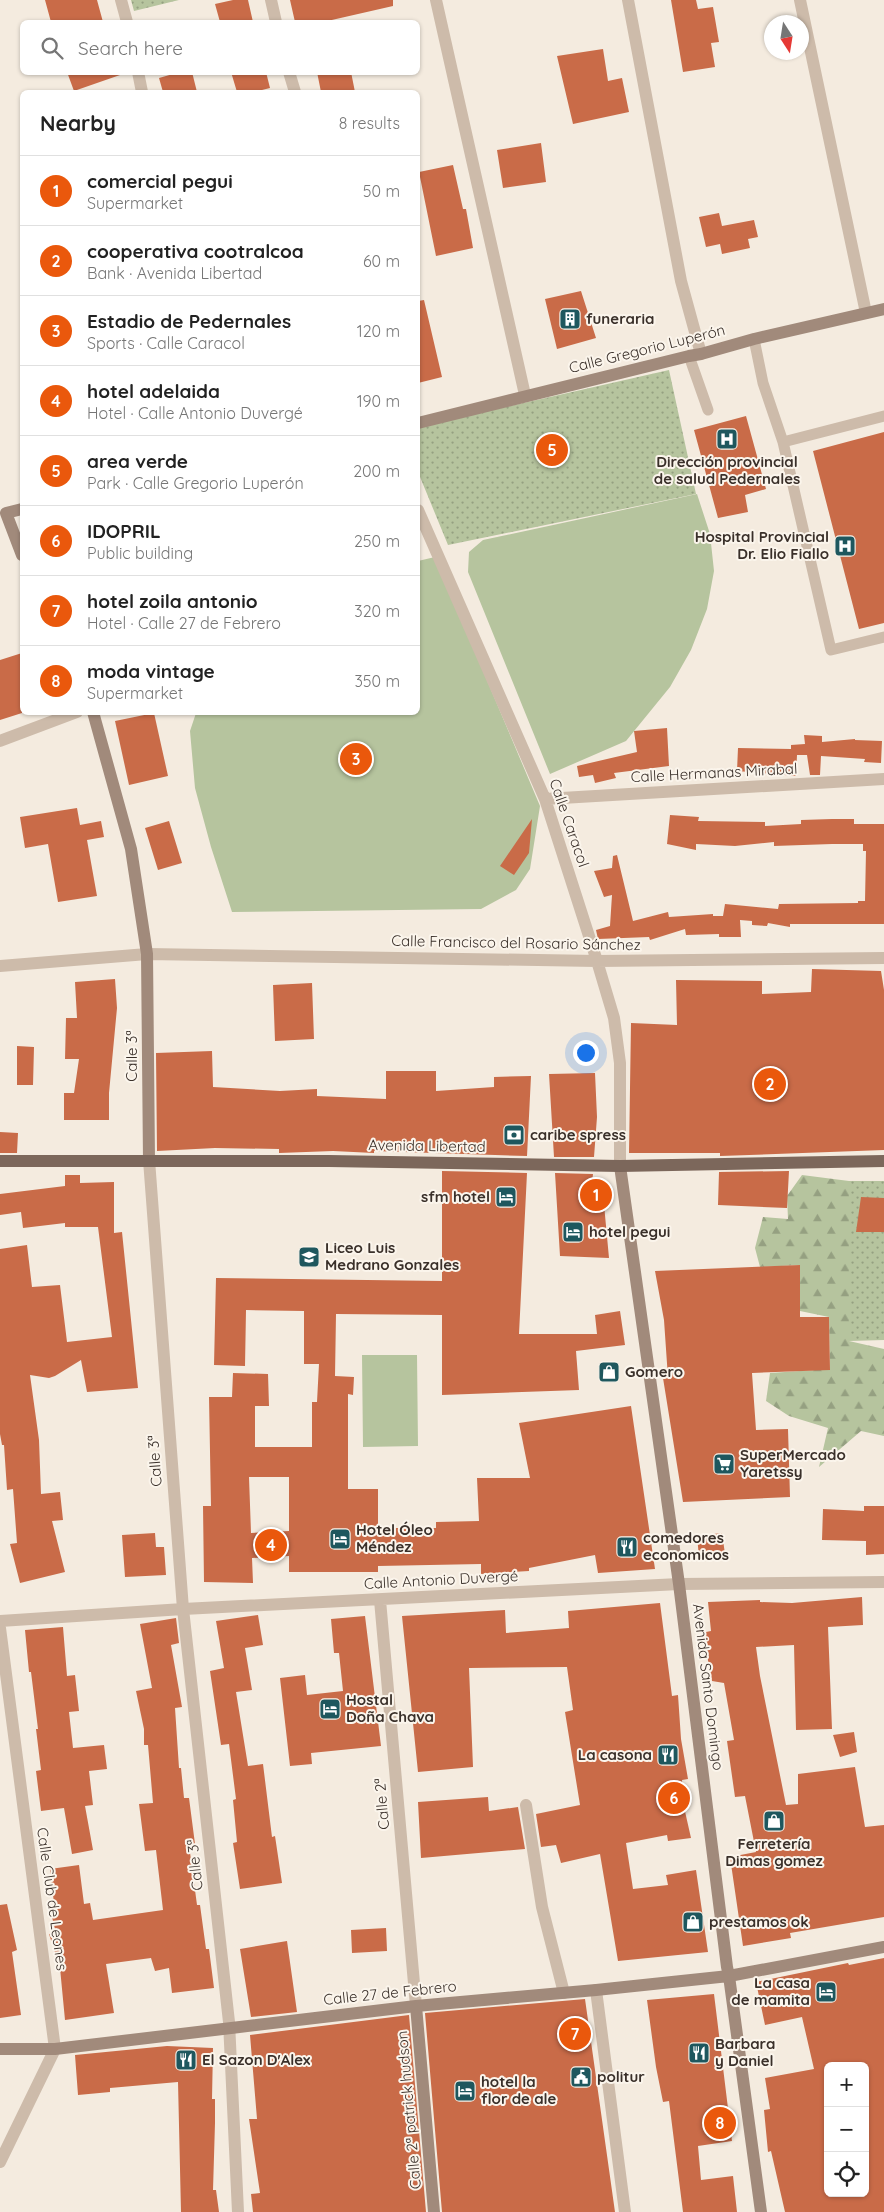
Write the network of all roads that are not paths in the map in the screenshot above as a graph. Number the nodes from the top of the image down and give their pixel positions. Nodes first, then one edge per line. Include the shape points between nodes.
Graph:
1 (122, 0) edge
2 (271, 0) edge
3 (436, 0) edge
4 (628, 0) edge
5 (800, 0) edge
6 (127, 20) edge
7 (276, 20) edge
8 (139, 75) edge
9 (291, 75) edge
10 (142, 90) edge
11 (294, 90) edge
12 (884, 309) edge
13 (866, 313) junction
14 (754, 339) junction
15 (695, 355) junction
16 (525, 395) junction
17 (708, 410) dead end
18 (884, 416) edge
19 (420, 422) edge
20 (782, 442) junction
21 (20, 510) edge
22 (2, 512) edge
23 (420, 515) edge
24 (20, 551) edge
25 (884, 637) edge
26 (68, 715) edge
27 (93, 715) edge
28 (0, 741) edge
29 (884, 779) edge
30 (545, 799) junction
31 (147, 954) junction
32 (884, 958) edge
33 (597, 961) junction
34 (0, 966) edge
35 (149, 1160) junction
36 (0, 1161) edge
37 (884, 1162) edge
38 (620, 1166) junction
39 (884, 1582) edge
40 (679, 1584) junction
41 (380, 1600) junction
42 (183, 1609) junction
43 (0, 1621) edge
44 (0, 1628) edge
45 (526, 1805) dead end
46 (884, 1947) edge
47 (730, 1976) junction
48 (596, 1990) junction
49 (564, 1993) junction
50 (416, 2006) junction
51 (229, 2028) junction
52 (0, 2048) edge
53 (56, 2050) junction
54 (0, 2162) edge
55 (238, 2212) edge
56 (434, 2212) edge
57 (625, 2212) edge
58 (761, 2212) edge

1 - 6 street
2 - 7 street
3 - 16 street
4 - 15 street
5 - 13 street
8 - 10 street
9 - 11 street
12 - 13 main road, Calle Gregorio Luperón
13 - 14 main road, Calle Gregorio Luperón
14 - 15 main road, Calle Gregorio Luperón
14 - 20 lane via 763,383
15 - 16 main road, Calle Gregorio Luperón
15 - 17 lane
16 - 19 main road, Calle Gregorio Luperón
18 - 20 lane
20 - 25 lane via 831,650
21 - 22 main road
22 - 24 main road
23 - 30 street, Calle Caracol
26 - 28 street
27 - 31 main road, Calle 3ª via 131,849
29 - 30 street, Calle Hermanas Mirabal
30 - 33 street, Calle Caracol
31 - 33 street, Calle Francisco del Rosario Sánchez
31 - 34 street, Calle Francisco del Rosario Sánchez
31 - 35 main road, Calle 3ª
32 - 33 street, Calle Francisco del Rosario Sánchez
33 - 38 street, Calle Caracol via 614,1018 620,1063
35 - 36 main road, Avenida Libertad
35 - 38 main road, Avenida Libertad
35 - 42 street, Calle 3ª
37 - 38 main road, Avenida Libertad
38 - 40 main road, Avenida Santo Domingo
39 - 40 street, Calle Antonio Duvergé
40 - 41 street, Calle Antonio Duvergé
40 - 47 main road, Avenida Santo Domingo
41 - 42 street, Calle Antonio Duvergé
41 - 50 street, Calle 2ª
42 - 43 street, Calle Antonio Duvergé
42 - 51 street, Calle 3ª
44 - 53 street, Calle Club de Leones
45 - 49 street via 542,1907
46 - 47 main road, Calle 27 de Febrero
47 - 48 main road, Calle 27 de Febrero
47 - 58 main road, Avenida Santo Domingo
48 - 49 main road, Calle 27 de Febrero
48 - 57 street
49 - 50 main road, Calle 27 de Febrero
50 - 51 main road, Calle 27 de Febrero
50 - 56 main road, Calle 2ª patrick hudson
51 - 53 main road, Calle 27 de Febrero
51 - 55 street, Calle 3ª
52 - 53 main road, Calle 27 de Febrero
53 - 54 street

